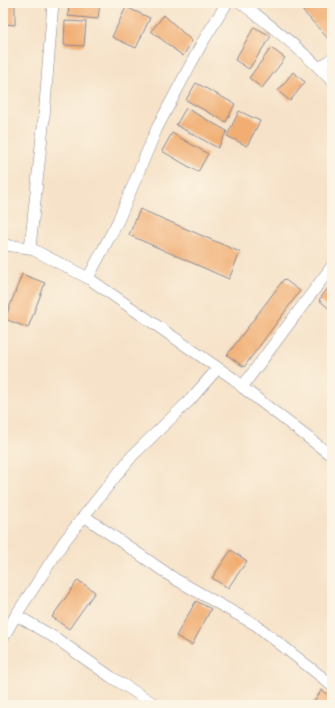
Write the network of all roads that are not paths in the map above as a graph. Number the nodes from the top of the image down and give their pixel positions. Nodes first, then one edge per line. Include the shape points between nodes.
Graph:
1 (53, 3) edge
2 (226, 3) edge
3 (241, 3) edge
4 (332, 58) edge
5 (320, 68) junction
6 (332, 81) edge
7 (3, 245) edge
8 (30, 248) junction
9 (332, 266) edge
10 (88, 278) junction
11 (218, 368) junction
12 (242, 386) junction
13 (332, 456) edge
14 (84, 516) junction
15 (16, 615) junction
16 (3, 638) edge
17 (332, 686) edge
18 (156, 705) edge

1 - 8 street
2 - 10 street via 157,128 118,221
3 - 5 street
4 - 5 street
5 - 6 street
7 - 8 street
8 - 10 street
9 - 12 street
10 - 11 street
11 - 12 street
11 - 14 street via 190,400 132,456
12 - 13 street
14 - 15 street via 63,543
14 - 17 street via 175,579 256,625
15 - 16 street
15 - 18 street

